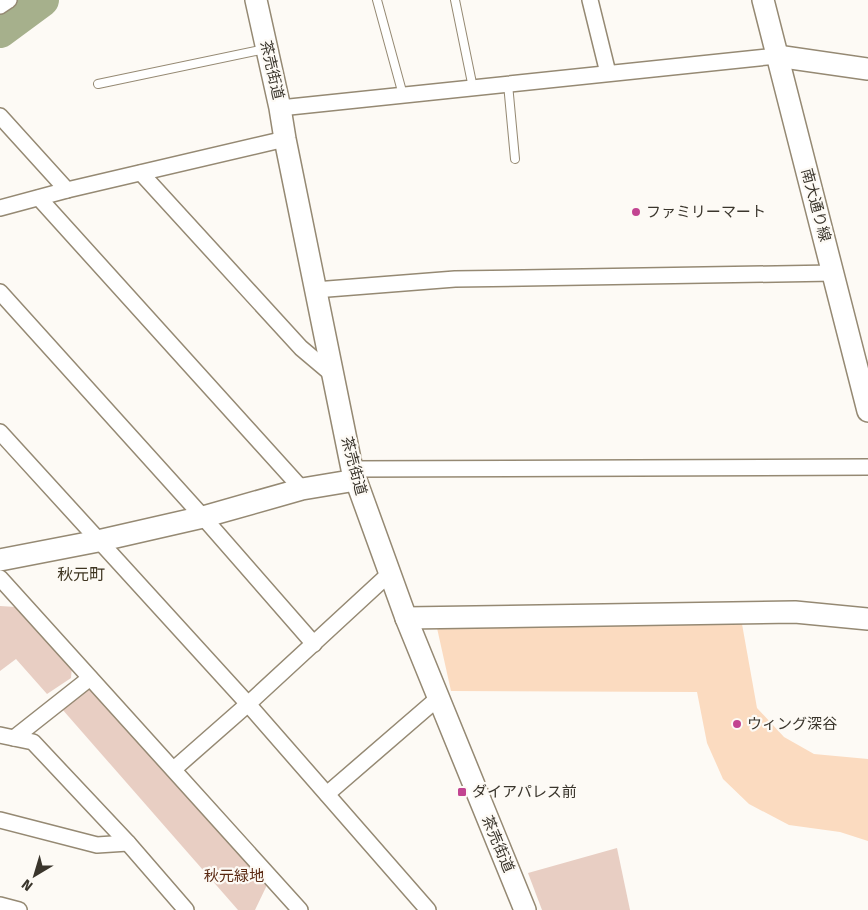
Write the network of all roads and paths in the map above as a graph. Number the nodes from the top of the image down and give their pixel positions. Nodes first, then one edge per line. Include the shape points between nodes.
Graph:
1 (256, 0) edge
2 (377, 0) edge
3 (455, 0) edge
4 (590, 0) edge
5 (762, 0) edge
6 (267, 49) junction
7 (777, 56) junction
8 (868, 68) edge
9 (608, 73) junction
10 (98, 84) dead end
11 (508, 84) junction
12 (473, 88) junction
13 (403, 95) junction
14 (280, 108) junction
15 (0, 116) edge
16 (284, 139) junction
17 (515, 159) dead end
18 (141, 173) junction
19 (67, 190) junction
20 (38, 198) junction
21 (0, 208) edge
22 (834, 273) junction
23 (315, 290) junction
24 (0, 292) edge
25 (332, 375) junction
26 (868, 411) edge
27 (0, 432) edge
28 (868, 467) edge
29 (354, 475) junction
30 (302, 489) junction
31 (203, 516) junction
32 (98, 541) junction
33 (0, 560) edge
34 (389, 574) junction
35 (0, 578) edge
36 (406, 618) junction
37 (868, 619) edge
38 (314, 644) junction
39 (90, 678) junction
40 (437, 698) junction
41 (248, 704) junction
42 (7, 737) edge
43 (174, 769) junction
44 (327, 794) junction
45 (0, 820) edge
46 (128, 843) junction
47 (0, 905) edge
48 (20, 910) edge
49 (186, 910) edge
50 (300, 910) edge
51 (428, 910) edge
52 (525, 910) edge

1 - 6 street, 茶売街道
2 - 13 lane
3 - 12 lane
4 - 9 street
5 - 7 street, 南大通り線
6 - 10 lane
6 - 14 street, 茶売街道
7 - 8 street
7 - 9 street
7 - 22 street, 南大通り線
9 - 11 street
11 - 12 street
11 - 17 lane
12 - 13 street
13 - 14 street
14 - 16 street, 茶売街道
15 - 19 street
16 - 18 street
16 - 23 street, 茶売街道
18 - 19 street
18 - 25 street via 301,348
19 - 20 street
20 - 21 street
20 - 30 street
22 - 23 street via 455,279
22 - 26 street, 南大通り線
23 - 25 street, 茶売街道
24 - 31 street
25 - 29 street, 茶売街道
27 - 32 street
28 - 29 street
29 - 30 street
29 - 34 street, 茶売街道
30 - 31 street
31 - 32 street
31 - 38 street
32 - 33 street
32 - 41 street
34 - 36 street, 茶売街道
34 - 38 street
35 - 39 street
36 - 37 street via 795,612
36 - 40 street, 茶売街道
38 - 41 street
39 - 42 street
39 - 43 street
40 - 44 street
40 - 52 street, 茶売街道
41 - 43 street
41 - 44 street
42 - 46 street via 33,742
43 - 50 street
44 - 51 street
45 - 46 street via 97,845
46 - 49 street
47 - 48 street

